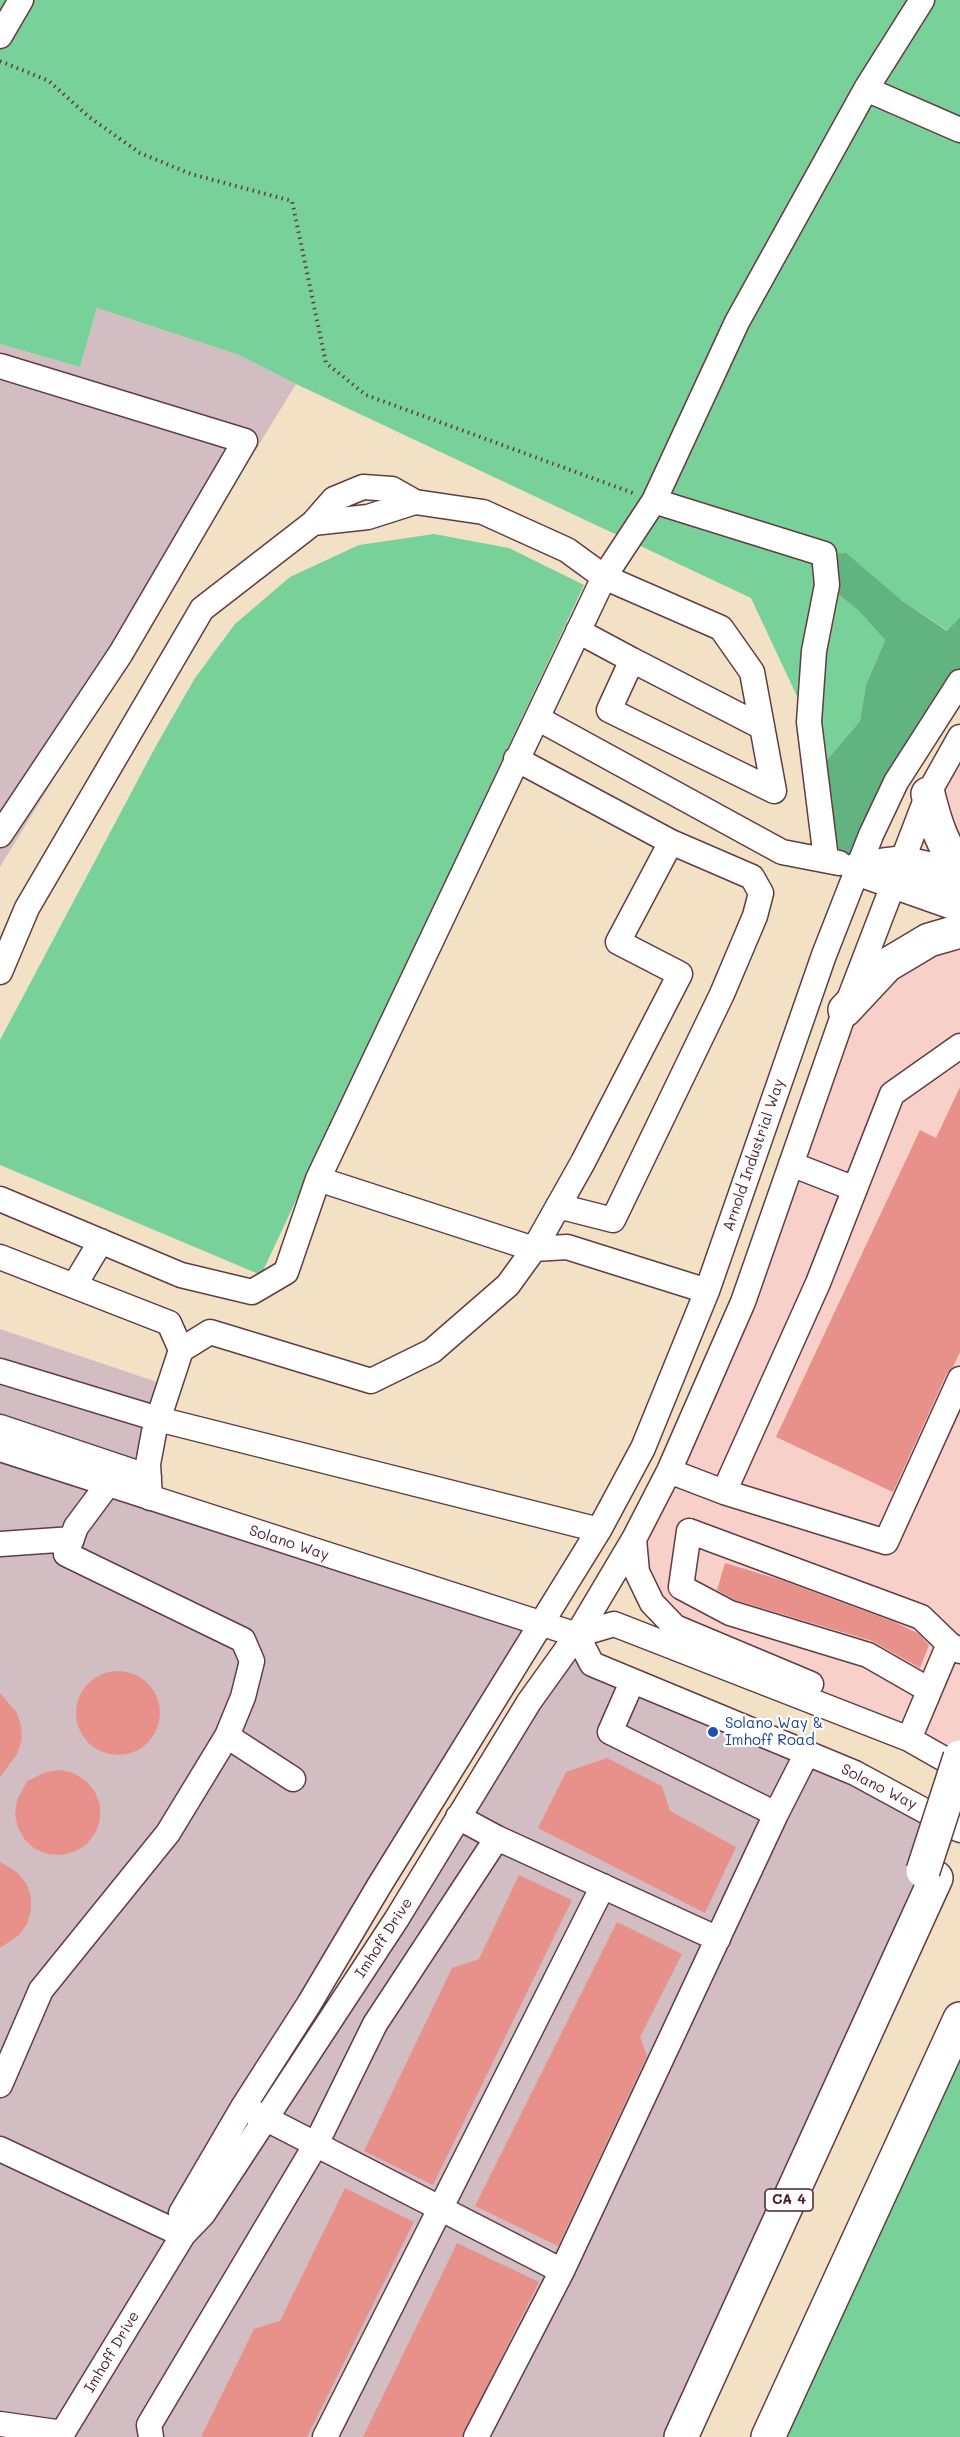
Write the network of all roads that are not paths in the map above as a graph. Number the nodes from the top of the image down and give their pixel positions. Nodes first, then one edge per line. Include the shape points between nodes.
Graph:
1 (21, 0) edge
2 (922, 0) edge
3 (0, 36) edge
4 (866, 89) junction
5 (960, 130) edge
6 (0, 366) edge
7 (654, 501) junction
8 (604, 576) junction
9 (578, 631) junction
10 (632, 660) junction
11 (960, 682) edge
12 (537, 718) junction
13 (762, 727) junction
14 (960, 737) edge
15 (516, 759) junction
16 (928, 794) junction
17 (0, 835) edge
18 (671, 842) junction
19 (826, 859) junction
20 (858, 869) junction
21 (898, 872) junction
22 (960, 873) edge
23 (960, 905) edge
24 (960, 931) edge
25 (0, 972) edge
26 (845, 1010) junction
27 (960, 1046) edge
28 (791, 1164) junction
29 (318, 1179) junction
30 (855, 1188) junction
31 (0, 1199) edge
32 (558, 1206) junction
33 (101, 1241) junction
34 (534, 1249) junction
35 (0, 1257) edge
36 (74, 1286) junction
37 (707, 1291) junction
38 (181, 1350) junction
39 (0, 1371) edge
40 (960, 1379) edge
41 (159, 1419) junction
42 (0, 1427) edge
43 (0, 1449) edge
44 (669, 1471) junction
45 (108, 1484) junction
46 (149, 1488) junction
47 (724, 1492) junction
48 (599, 1530) junction
49 (72, 1539) junction
50 (634, 1539) junction
51 (0, 1544) edge
52 (541, 1624) junction
53 (578, 1635) junction
54 (955, 1648) edge
55 (632, 1682) junction
56 (929, 1689) junction
57 (840, 1713) junction
58 (227, 1736) junction
59 (909, 1739) junction
60 (807, 1753) junction
61 (960, 1758) edge
62 (960, 1768) edge
63 (293, 1779) dead end
64 (776, 1814) junction
65 (458, 1817) junction
66 (960, 1825) edge
67 (960, 1830) edge
68 (497, 1838) junction
69 (929, 1875) junction
70 (603, 1886) junction
71 (718, 1939) junction
72 (960, 2019) edge
73 (960, 2053) edge
74 (0, 2085) edge
75 (923, 2103) junction
76 (243, 2107) junction
77 (265, 2118) junction
78 (315, 2146) junction
79 (0, 2150) edge
80 (439, 2208) junction
81 (183, 2235) junction
82 (562, 2271) junction
83 (0, 2424) edge
84 (61, 2435) edge
85 (151, 2437) edge
86 (325, 2437) edge
87 (476, 2437) edge
88 (681, 2437) edge
89 (768, 2437) edge

1 - 3 street
2 - 4 street
4 - 5 street
4 - 7 street via 736,322
6 - 17 street via 244,441 121,653
7 - 8 street
7 - 19 street via 824,554 827,585 814,651 809,722
8 - 9 street
8 - 13 street via 721,628 752,672
8 - 25 street via 567,550 483,512 415,502 368,517 313,523 202,609 27,908
9 - 10 street
9 - 12 street
10 - 13 street
10 - 13 street via 609,710 774,791
11 - 20 street, Arnold Industrial Way via 896,782
12 - 15 street
12 - 19 street via 782,852
14 - 16 street
15 - 18 street
15 - 29 street
16 - 21 street
16 - 22 highway via 938,831
18 - 32 street via 618,942 680,974
18 - 32 street via 752,877 761,893 755,916 722,994 613,1220
19 - 20 street
20 - 21 highway
20 - 37 street, Arnold Industrial Way via 824,955
21 - 22 highway
21 - 23 highway
21 - 26 street
24 - 26 highway via 929,940 887,965
26 - 28 street
27 - 30 street via 892,1094
28 - 30 street
28 - 44 street via 743,1302
29 - 33 street via 286,1272 252,1292 181,1275
29 - 34 street
30 - 47 street via 818,1283
31 - 33 street
32 - 34 street
33 - 36 street
34 - 37 street via 567,1247
34 - 38 street via 508,1285 432,1351 371,1381 210,1332
35 - 36 street
36 - 38 street via 169,1323
37 - 48 street, Arnold Industrial Way via 644,1448
38 - 41 street
39 - 41 street
40 - 47 street via 886,1542
41 - 46 street via 148,1464
41 - 48 street
42 - 46 street
43 - 45 street, Solano Way
44 - 47 street
44 - 50 street
45 - 46 street, Solano Way
45 - 49 street via 76,1527
46 - 52 street, Solano Way
48 - 52 street, Arnold Industrial Way
49 - 51 street
49 - 58 street via 66,1554 243,1640 252,1661
50 - 53 street
50 - 57 street via 637,1572 652,1603 675,1627 822,1689
52 - 53 street, Solano Way
52 - 76 street, Imhoff Drive
53 - 55 street, Solano Way via 592,1664
53 - 57 street via 614,1624
53 - 65 street, Imhoff Drive via 529,1702
54 - 56 street
54 - 56 street via 921,1617 689,1531 681,1587 730,1613 868,1655
55 - 60 street, Solano Way
55 - 64 street via 610,1732
56 - 59 street
57 - 59 street
58 - 63 street
58 - 74 street via 168,1833 41,1990
59 - 62 street
60 - 64 street
60 - 67 street, Solano Way via 855,1773
61 - 69 highway, bridge
64 - 71 street
65 - 68 street
65 - 77 street, Imhoff Drive via 396,1920
66 - 69 highway, CA 4
68 - 70 street
68 - 78 street via 375,2024
69 - 88 highway, CA 4 via 898,1964
70 - 71 street
70 - 80 street
71 - 82 street
72 - 75 highway
73 - 75 highway
75 - 89 highway
76 - 77 street
76 - 81 street, Imhoff Drive via 181,2213
77 - 78 street
77 - 81 street, Imhoff Drive via 203,2214
78 - 80 street
78 - 85 street via 149,2425
79 - 81 street
80 - 82 street
80 - 86 street
81 - 84 street, Imhoff Drive
82 - 87 street
83 - 84 street

